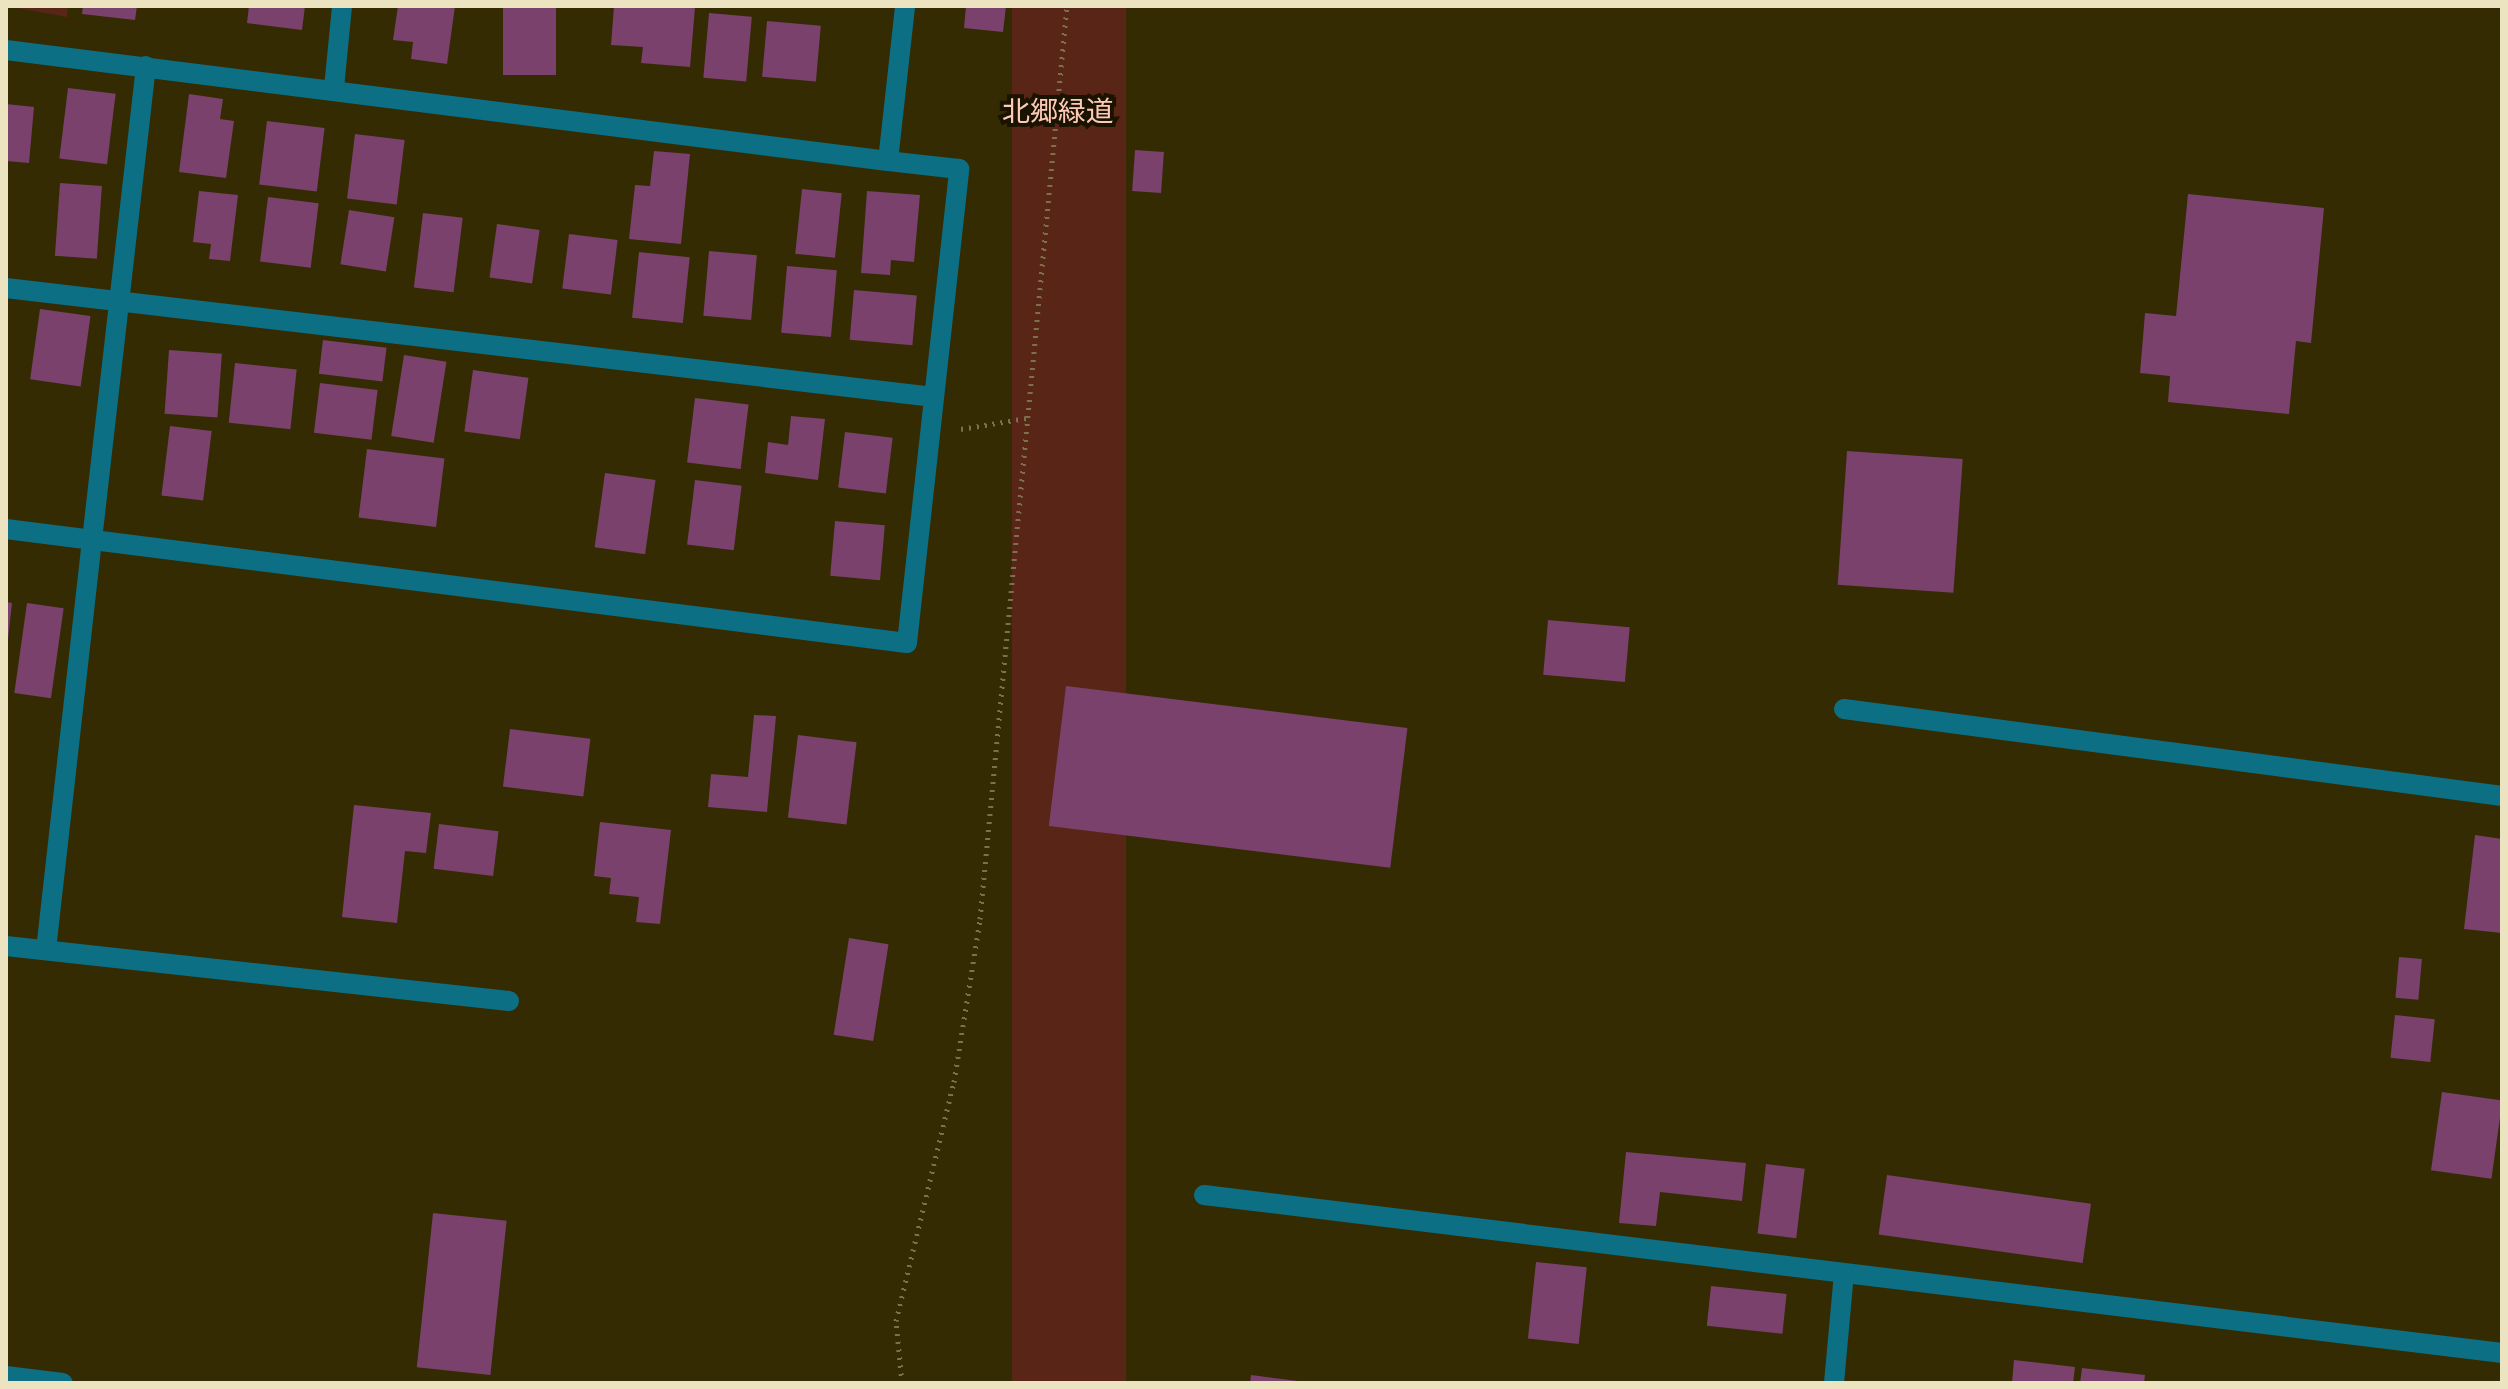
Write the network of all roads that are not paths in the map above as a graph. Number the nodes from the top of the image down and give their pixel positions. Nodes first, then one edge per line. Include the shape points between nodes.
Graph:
1 (342, 6) edge
2 (905, 6) edge
3 (6, 50) edge
4 (146, 66) junction
5 (334, 88) junction
6 (888, 161) junction
7 (6, 288) edge
8 (119, 301) junction
9 (934, 397) junction
10 (6, 529) edge
11 (92, 540) junction
12 (1844, 709) dead end
13 (2502, 796) edge
14 (6, 946) edge
15 (46, 950) junction
16 (509, 1001) dead end
17 (1204, 1195) dead end
18 (1844, 1273) junction
19 (2502, 1353) edge
20 (6, 1376) edge
21 (63, 1383) edge
22 (1834, 1383) edge

1 - 5 street
2 - 6 street
3 - 4 street
4 - 5 street
4 - 8 street
5 - 6 street
6 - 9 street via 959,169
7 - 8 street
8 - 9 street
8 - 11 street
9 - 11 street via 907,643
10 - 11 street
11 - 15 street
12 - 13 street
14 - 15 street
15 - 16 street
17 - 18 street
18 - 19 street
18 - 22 street
20 - 21 street

